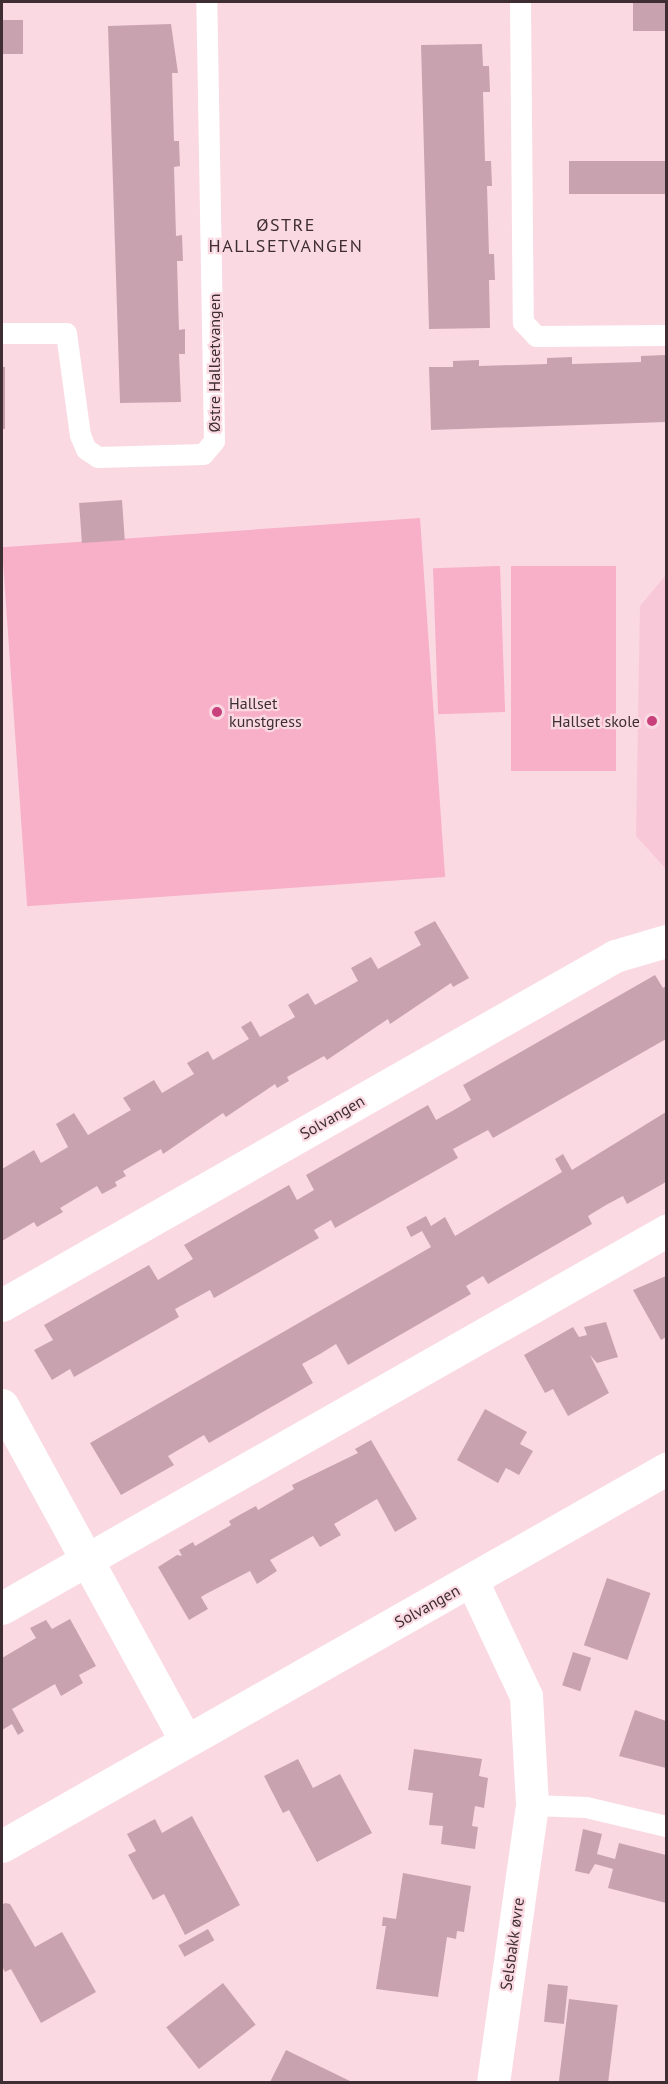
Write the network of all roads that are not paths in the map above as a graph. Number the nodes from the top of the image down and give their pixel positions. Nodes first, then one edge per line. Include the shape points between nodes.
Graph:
1 (206, 2) edge
2 (520, 2) edge
3 (2, 333) edge
4 (666, 335) edge
5 (666, 941) edge
6 (666, 1231) edge
7 (2, 1305) edge
8 (2, 1405) edge
9 (666, 1468) edge
10 (86, 1560) junction
11 (472, 1581) junction
12 (2, 1608) edge
13 (186, 1741) junction
14 (532, 1805) junction
15 (666, 1826) edge
16 (2, 1846) edge
17 (493, 2082) edge

1 - 3 lane, Østre Hallsetvangen via 214,441 203,454 98,457 86,449 80,435 66,333
2 - 4 lane via 523,322 536,336
5 - 7 street, Solvangen via 615,956
6 - 10 street
8 - 10 street
9 - 11 street, Solvangen
10 - 12 street
10 - 13 street
11 - 13 street, Solvangen
11 - 14 street, Selsbakk øvre via 526,1696
13 - 16 street, Solvangen
14 - 15 lane via 586,1807
14 - 17 street, Selsbakk øvre

